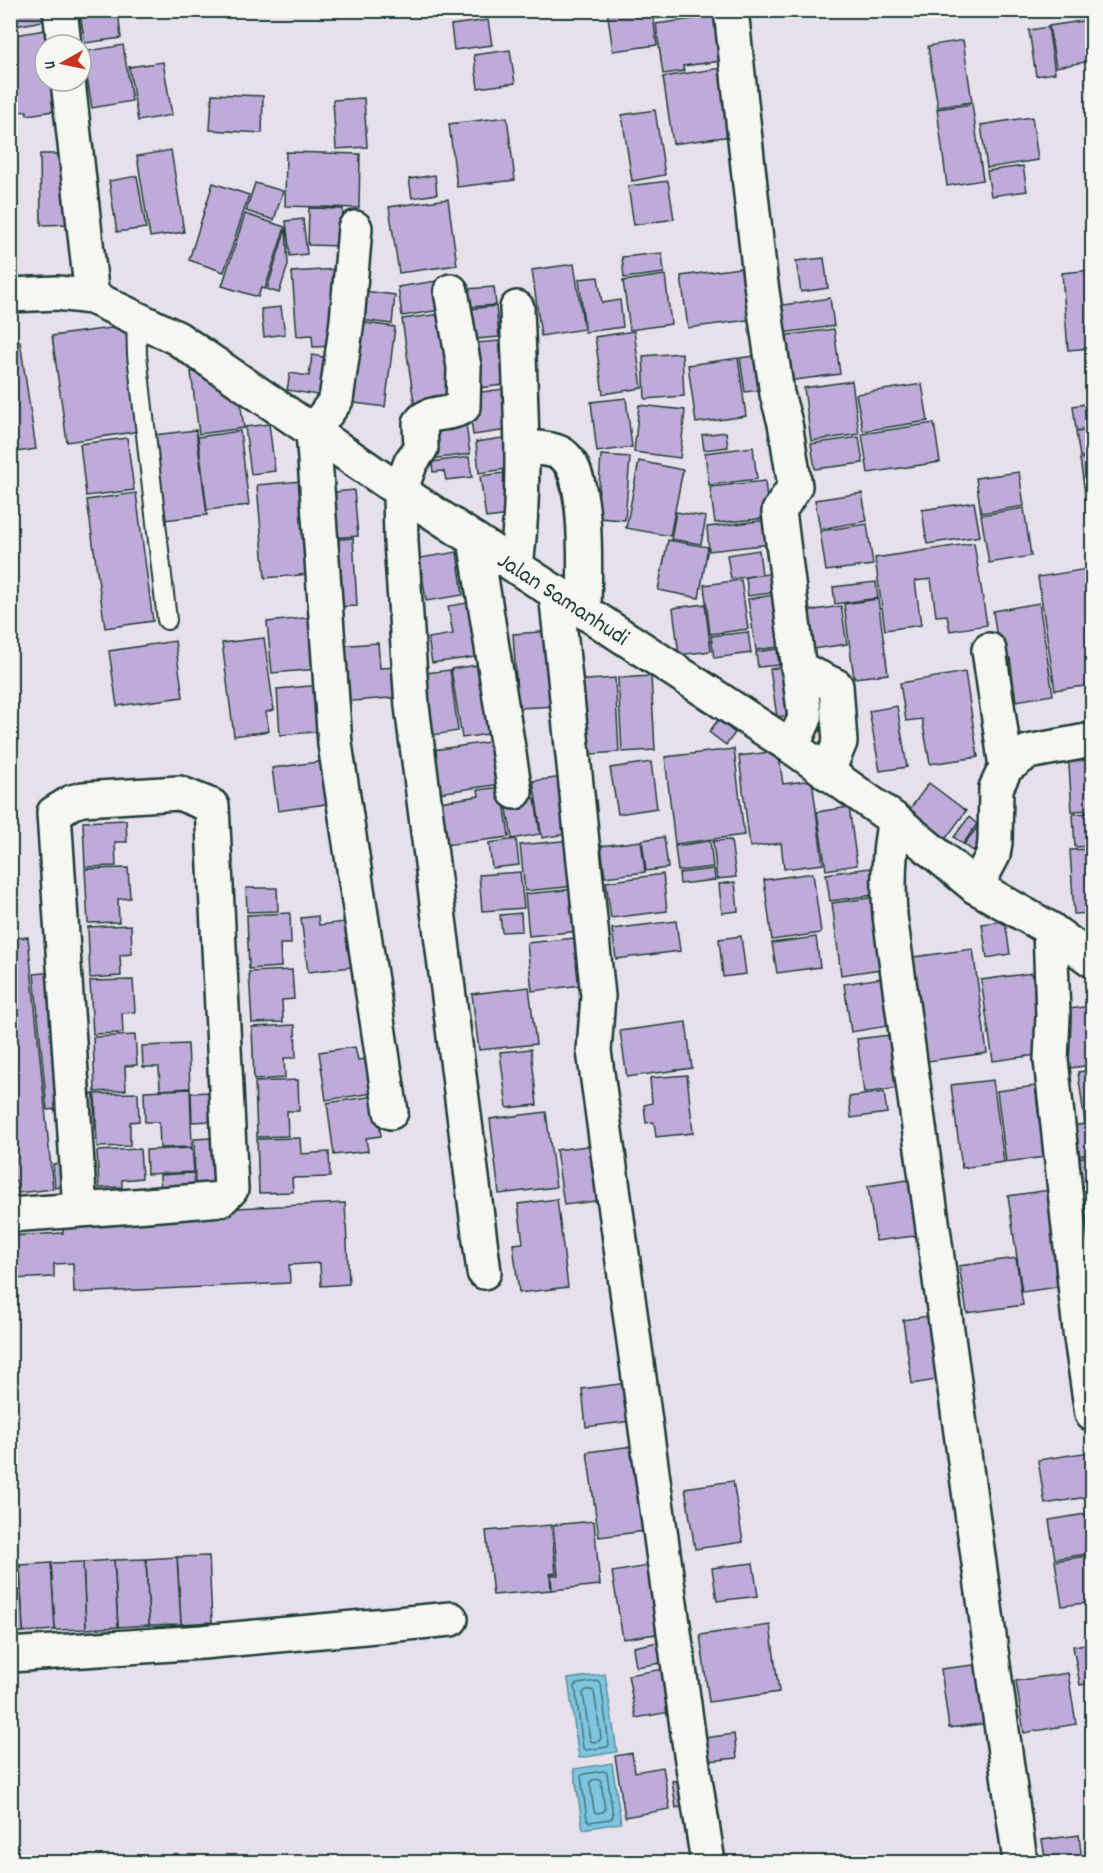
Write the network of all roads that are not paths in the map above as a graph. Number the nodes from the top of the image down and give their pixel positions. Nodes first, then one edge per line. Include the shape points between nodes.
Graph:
1 (60, 10) edge
2 (731, 10) edge
3 (63, 33) edge
4 (69, 93) edge
5 (355, 228) dead end
6 (451, 291) dead end
7 (10, 295) edge
8 (92, 297) junction
9 (517, 308) dead end
10 (136, 317) junction
11 (313, 431) junction
12 (523, 447) junction
13 (400, 491) junction
14 (475, 540) junction
15 (516, 566) junction
16 (556, 592) junction
17 (584, 611) junction
18 (167, 620) dead end
19 (990, 650) dead end
20 (798, 668) junction
21 (1092, 740) edge
22 (792, 747) junction
23 (1006, 767) junction
24 (827, 773) junction
25 (515, 792) dead end
26 (895, 820) junction
27 (976, 887) junction
28 (1050, 929) junction
29 (1092, 960) edge
30 (391, 1112) dead end
31 (80, 1210) junction
32 (10, 1215) edge
33 (484, 1272) dead end
34 (1092, 1414) edge
35 (451, 1619) dead end
36 (10, 1655) edge
37 (1019, 1854) dead end
38 (708, 1863) edge

1 - 3 street
2 - 20 street via 760,277 795,486 779,511
4 - 8 street
5 - 11 street via 336,400
6 - 13 street via 464,367 463,407 422,419 421,448
7 - 8 street, Jalan Samanhudi via 57,293
8 - 10 street, Jalan Samanhudi
9 - 12 street
10 - 11 street, Jalan Samanhudi via 177,338
10 - 18 lane
11 - 13 street, Jalan Samanhudi
11 - 30 street via 335,744
12 - 15 street
12 - 17 street via 560,453 571,463 582,505
13 - 14 street, Jalan Samanhudi
13 - 33 street via 412,706
14 - 15 street, Jalan Samanhudi
14 - 25 street
15 - 16 street, Jalan Samanhudi
16 - 17 street, Jalan Samanhudi
16 - 38 street via 597,996 594,1051
17 - 22 street, Jalan Samanhudi
19 - 23 street
20 - 22 street via 805,718
20 - 24 street via 836,686 840,742
21 - 23 street via 1028,752
22 - 24 street, Jalan Samanhudi
23 - 27 street via 996,788 993,855
24 - 26 street, Jalan Samanhudi
26 - 27 street, Jalan Samanhudi
26 - 37 street via 889,849 890,916
27 - 28 street, Jalan Samanhudi
28 - 29 street, Jalan Samanhudi
28 - 34 street via 1051,1060
31 - 31 street via 54,813 83,799 179,793 212,806 231,1189 221,1199
31 - 32 street
35 - 36 street

